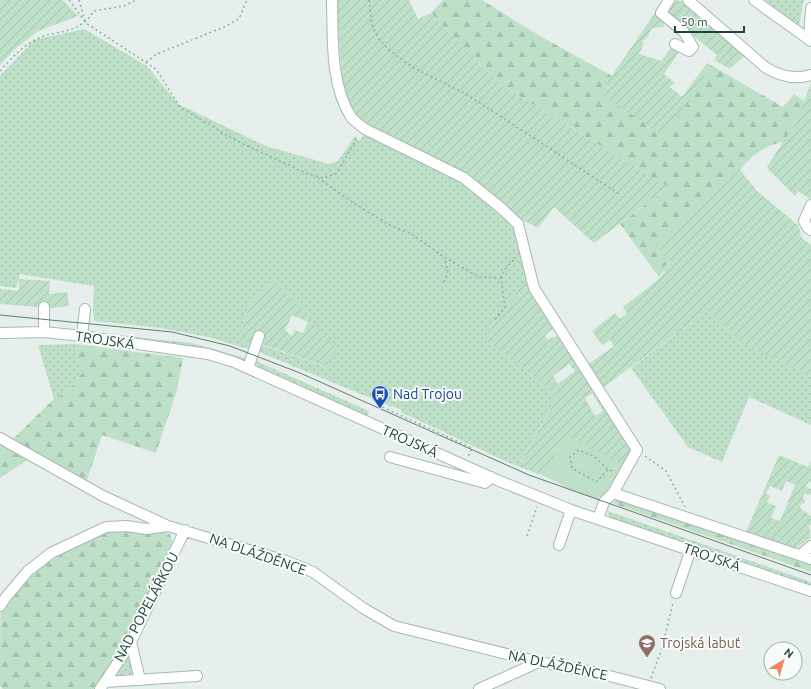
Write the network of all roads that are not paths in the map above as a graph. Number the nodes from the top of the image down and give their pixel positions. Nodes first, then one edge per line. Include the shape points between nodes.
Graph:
1 (332, 0) edge
2 (669, 0) edge
3 (688, 0) edge
4 (754, 0) edge
5 (811, 8) edge
6 (810, 41) edge
7 (675, 44) dead end
8 (811, 75) edge
9 (811, 205) edge
10 (811, 230) edge
11 (44, 308) dead end
12 (85, 309) dead end
13 (44, 332) junction
14 (0, 333) edge
15 (82, 336) junction
16 (259, 336) dead end
17 (248, 368) junction
18 (0, 438) edge
19 (390, 457) dead end
20 (491, 477) junction
21 (613, 493) junction
22 (571, 510) junction
23 (598, 519) junction
24 (168, 526) junction
25 (185, 530) junction
26 (559, 545) dead end
27 (811, 546) edge
28 (691, 549) junction
29 (800, 555) junction
30 (811, 559) edge
31 (811, 591) edge
32 (676, 593) road end
33 (0, 606) edge
34 (131, 642) junction
35 (539, 662) junction
36 (197, 676) dead end
37 (140, 680) junction
38 (102, 686) edge
39 (478, 689) edge
40 (660, 689) edge

1 - 21 street via 333,44 338,86 352,118 365,129 464,178 518,224 534,288 637,450
2 - 7 street via 661,13 684,32 693,47 687,51
3 - 8 street via 765,67 777,74 791,77
4 - 6 street
5 - 6 street
9 - 10 street via 804,221
11 - 13 street
12 - 15 street
13 - 14 street, TROJSKÁ
13 - 15 street, TROJSKÁ
15 - 17 street, TROJSKÁ via 208,354
16 - 17 street
17 - 20 street, TROJSKÁ
18 - 24 street, NA DLÁŽDĚNCE via 104,496
19 - 20 street via 485,483
20 - 22 street, TROJSKÁ
21 - 23 street via 604,502
21 - 29 street
22 - 23 street, TROJSKÁ
22 - 26 street
23 - 28 street, TROJSKÁ
24 - 25 street, NA DLÁŽDĚNCE
24 - 33 street via 146,529 127,526 106,527 51,553 28,571
25 - 34 street, NAD POPELÁŘKOU
25 - 35 street, NA DLÁŽDĚNCE via 286,561 313,572 363,608 394,626
27 - 29 street
28 - 31 street, TROJSKÁ
28 - 32 street
29 - 30 street
34 - 37 street
34 - 38 street, NAD POPELÁŘKOU
35 - 39 street
35 - 40 street, NA DLÁŽDĚNCE
36 - 37 street, NAD POPELÁŘKOU
37 - 38 street, NAD POPELÁŘKOU

